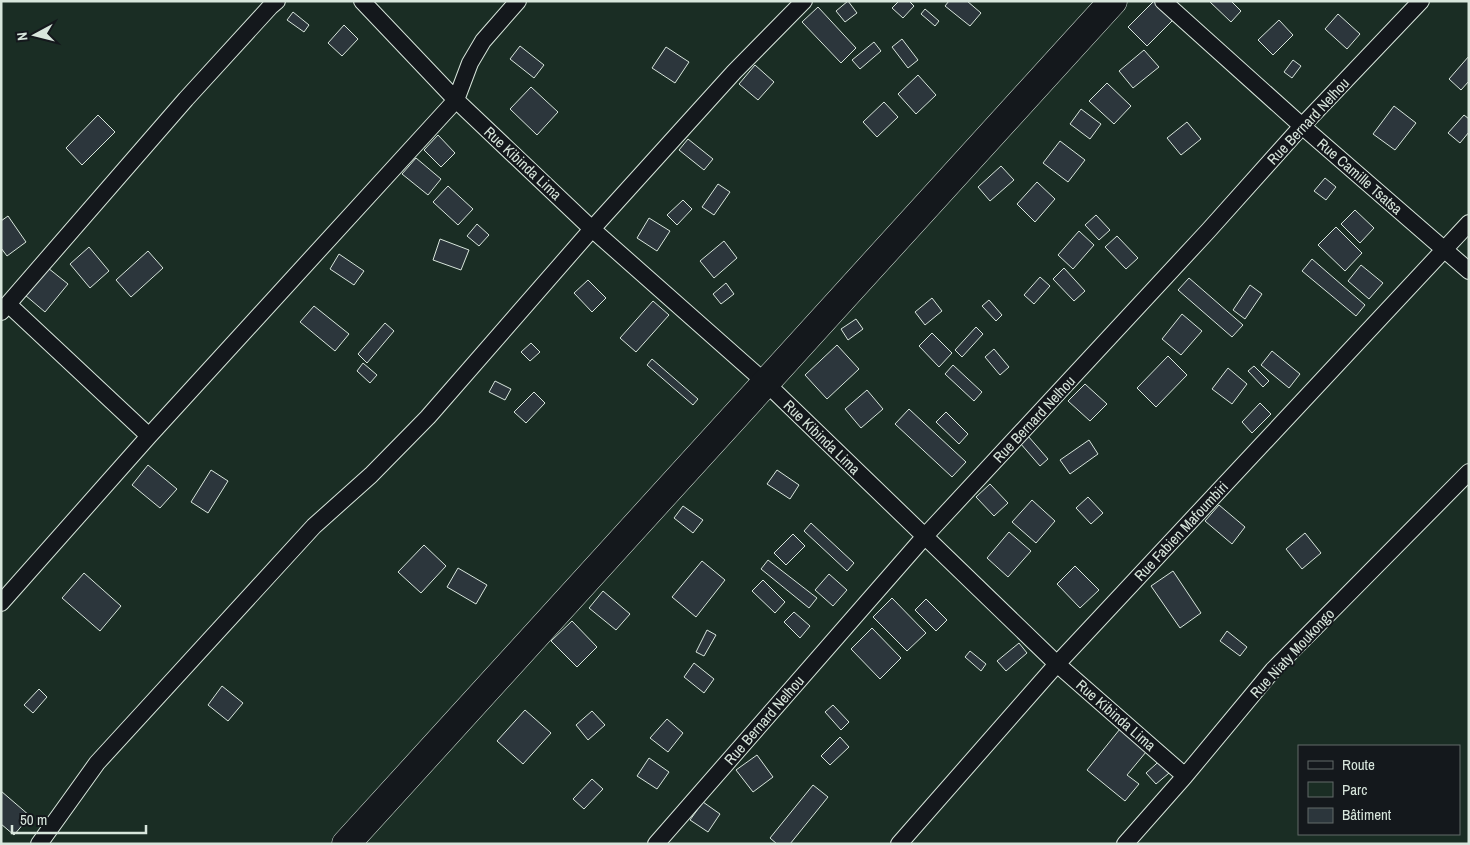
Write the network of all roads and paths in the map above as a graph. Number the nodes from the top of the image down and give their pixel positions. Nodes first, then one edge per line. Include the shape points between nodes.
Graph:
1 (277, 1) edge
2 (362, 1) edge
3 (518, 1) edge
4 (804, 1) edge
5 (1113, 1) edge
6 (1163, 1) edge
7 (1421, 1) edge
8 (456, 100) junction
9 (1302, 126) junction
10 (1469, 223) edge
11 (592, 229) junction
12 (1444, 249) junction
13 (1469, 271) edge
14 (5, 308) edge
15 (766, 383) junction
16 (149, 436) junction
17 (1469, 472) edge
18 (925, 536) junction
19 (1, 603) edge
20 (1057, 664) junction
21 (1185, 776) junction
22 (39, 844) edge
23 (346, 844) edge
24 (656, 844) edge
25 (899, 844) edge
26 (1125, 844) edge

1 - 14 street via 186,99
2 - 8 street, Rue Kibinda Lima
3 - 8 street via 483,41 470,63
4 - 11 street via 734,72
5 - 15 highway
6 - 9 street, Rue Camille Tsatsa
7 - 9 street, Rue Bernard Nelhou
8 - 11 street, Rue Kibinda Lima
8 - 16 street
9 - 12 street, Rue Camille Tsatsa
9 - 18 street, Rue Bernard Nelhou
10 - 12 street, Rue Fabien Mafoumbiri
11 - 15 street, Rue Kibinda Lima
11 - 22 street via 428,417 371,475 314,526 97,763
12 - 13 street, Rue Camille Tsatsa
12 - 20 street, Rue Fabien Mafoumbiri
14 - 16 street
15 - 18 street, Rue Kibinda Lima
15 - 23 highway
16 - 19 street
17 - 21 street, Rue Niaty Moukongo via 1273,670
18 - 20 street, Rue Kibinda Lima
18 - 24 street, Rue Bernard Nelhou
20 - 21 street, Rue Kibinda Lima
20 - 25 street, Rue Fabien Mafoumbiri
21 - 26 street, Rue Niaty Moukongo

